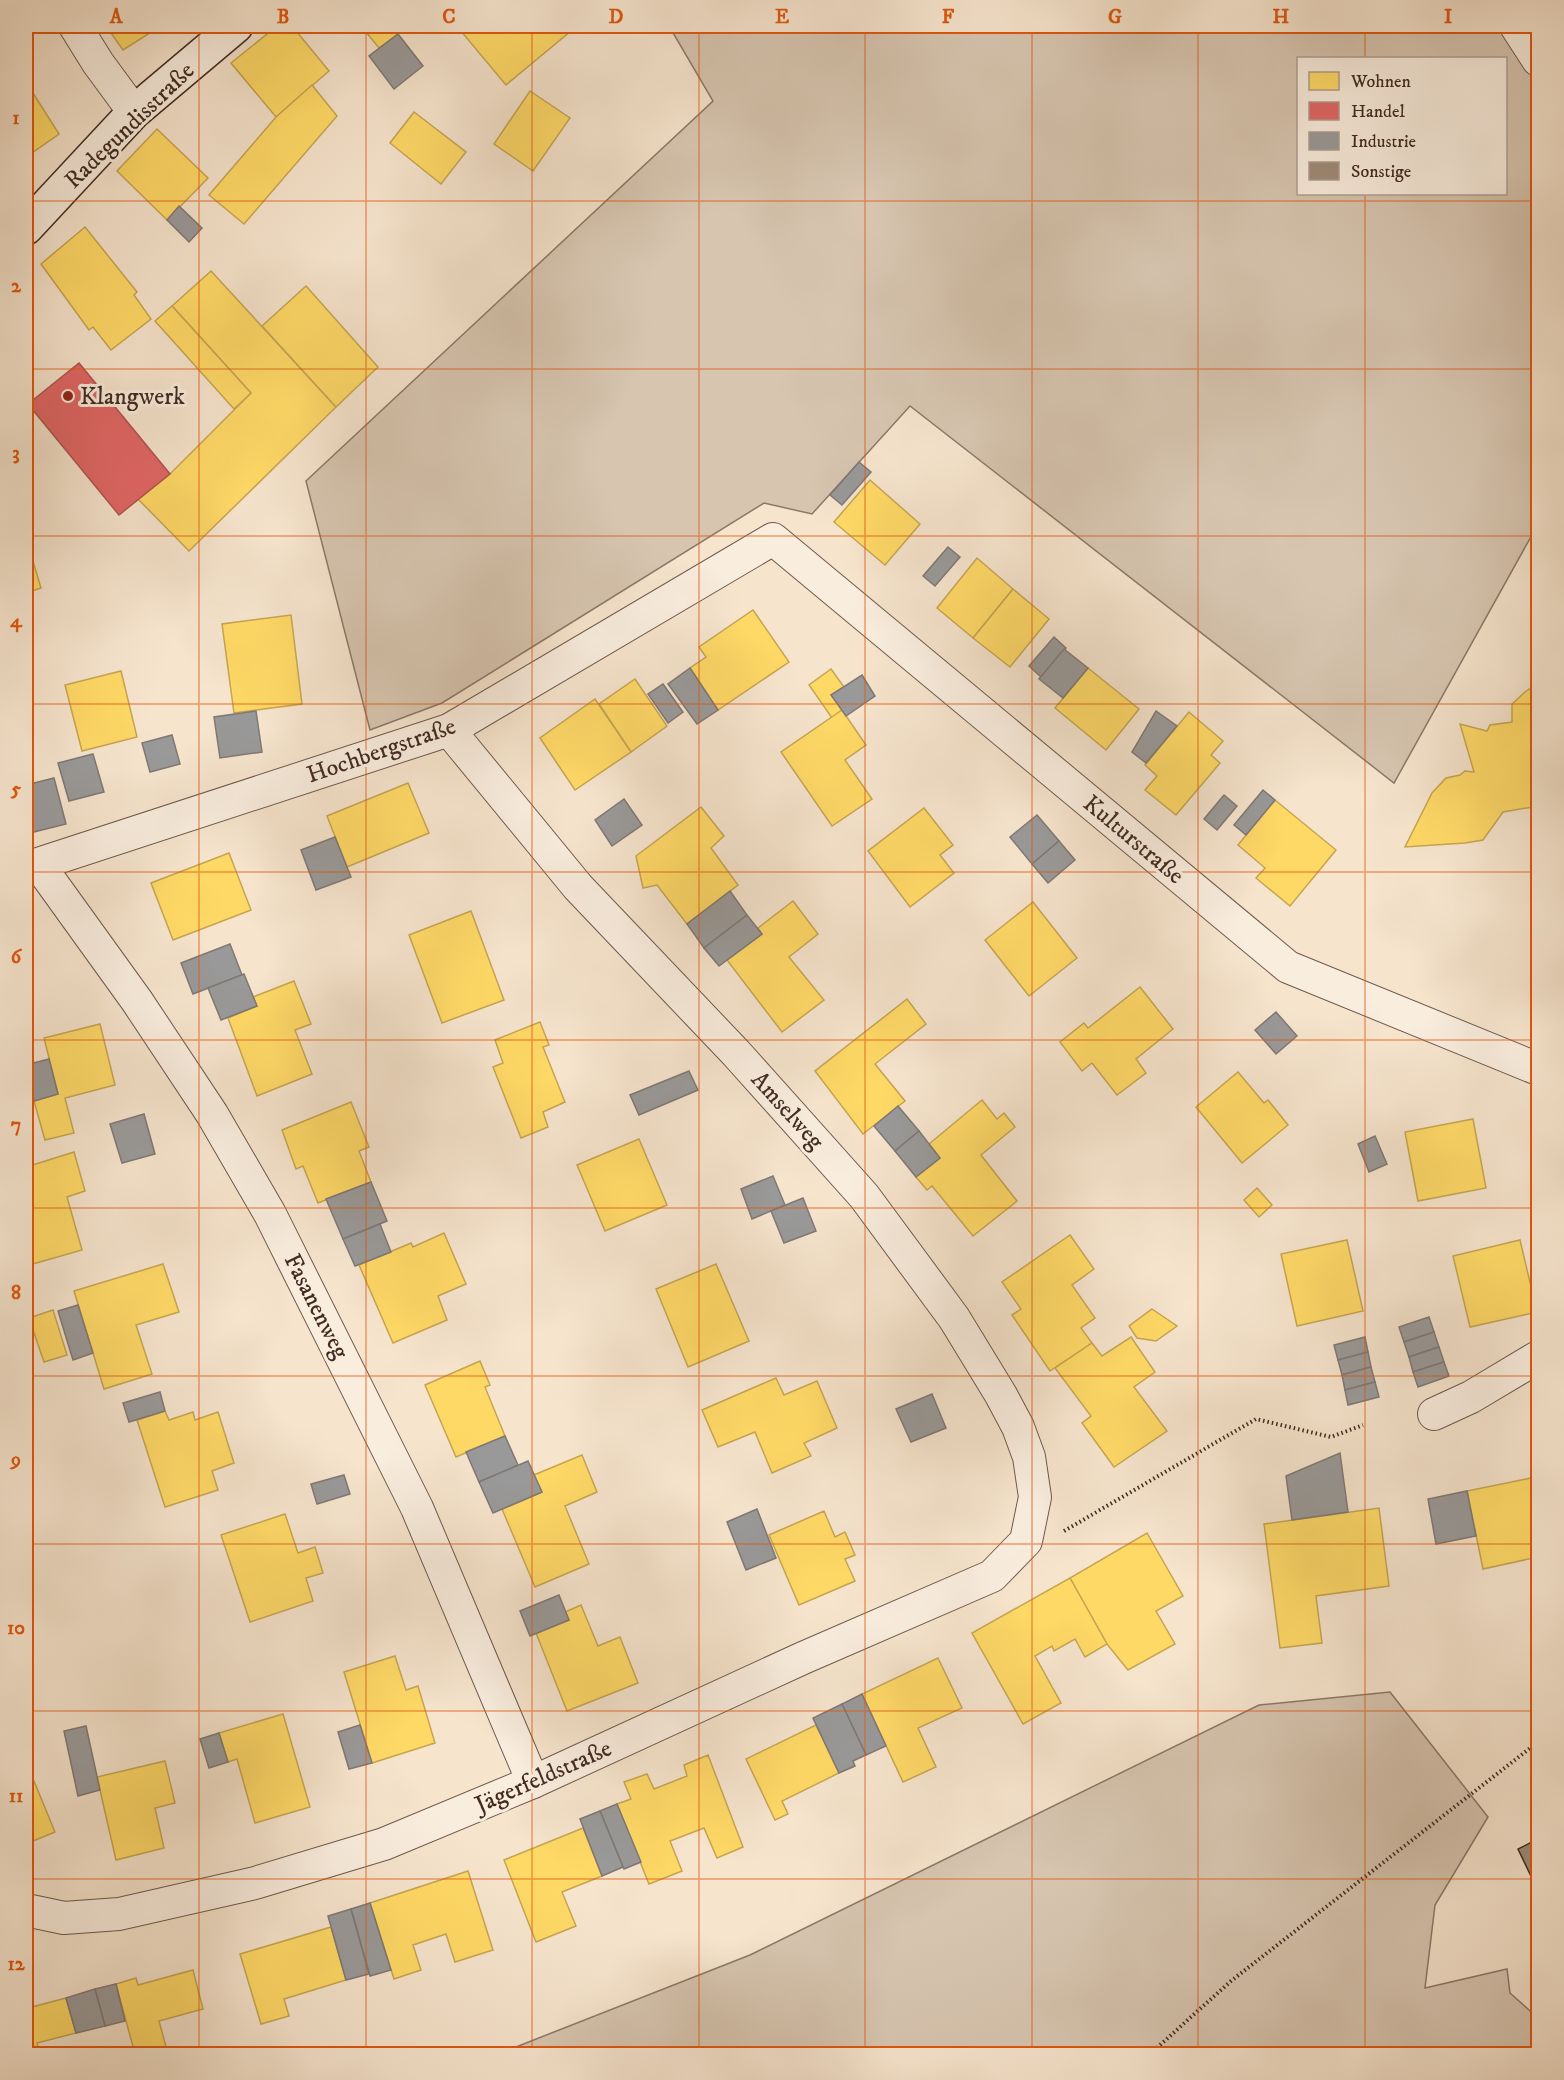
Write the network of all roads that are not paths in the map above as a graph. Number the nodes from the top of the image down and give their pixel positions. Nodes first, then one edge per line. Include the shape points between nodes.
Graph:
1 (75, 26) edge
2 (236, 26) edge
3 (1516, 26) edge
4 (1539, 60) edge
5 (134, 112) junction
6 (26, 228) edge
7 (773, 539) joint
8 (449, 730) junction
9 (32, 866) edge
10 (1539, 1069) edge
11 (1539, 1357) edge
12 (1434, 1414) dead end
13 (1026, 1541) joint
14 (533, 1782) junction
15 (26, 1910) edge

1 - 5 street
2 - 5 street, Radegundisstraße
3 - 4 street
5 - 6 street, Radegundisstraße
7 - 8 street, Hochbergstraße
7 - 10 street, Kulturstraße via 1288,966
8 - 9 street, Hochbergstraße
8 - 13 street, Amselweg via 578,887 736,1053 864,1196 954,1318 1001,1395 1029,1457 1035,1497
9 - 14 street, Fasanenweg via 137,1000 212,1114 270,1214 417,1508
11 - 12 street
13 - 14 street, Jägerfeldstraße via 992,1576
14 - 15 street, Jägerfeldstraße via 384,1844 234,1888 119,1914 64,1918

